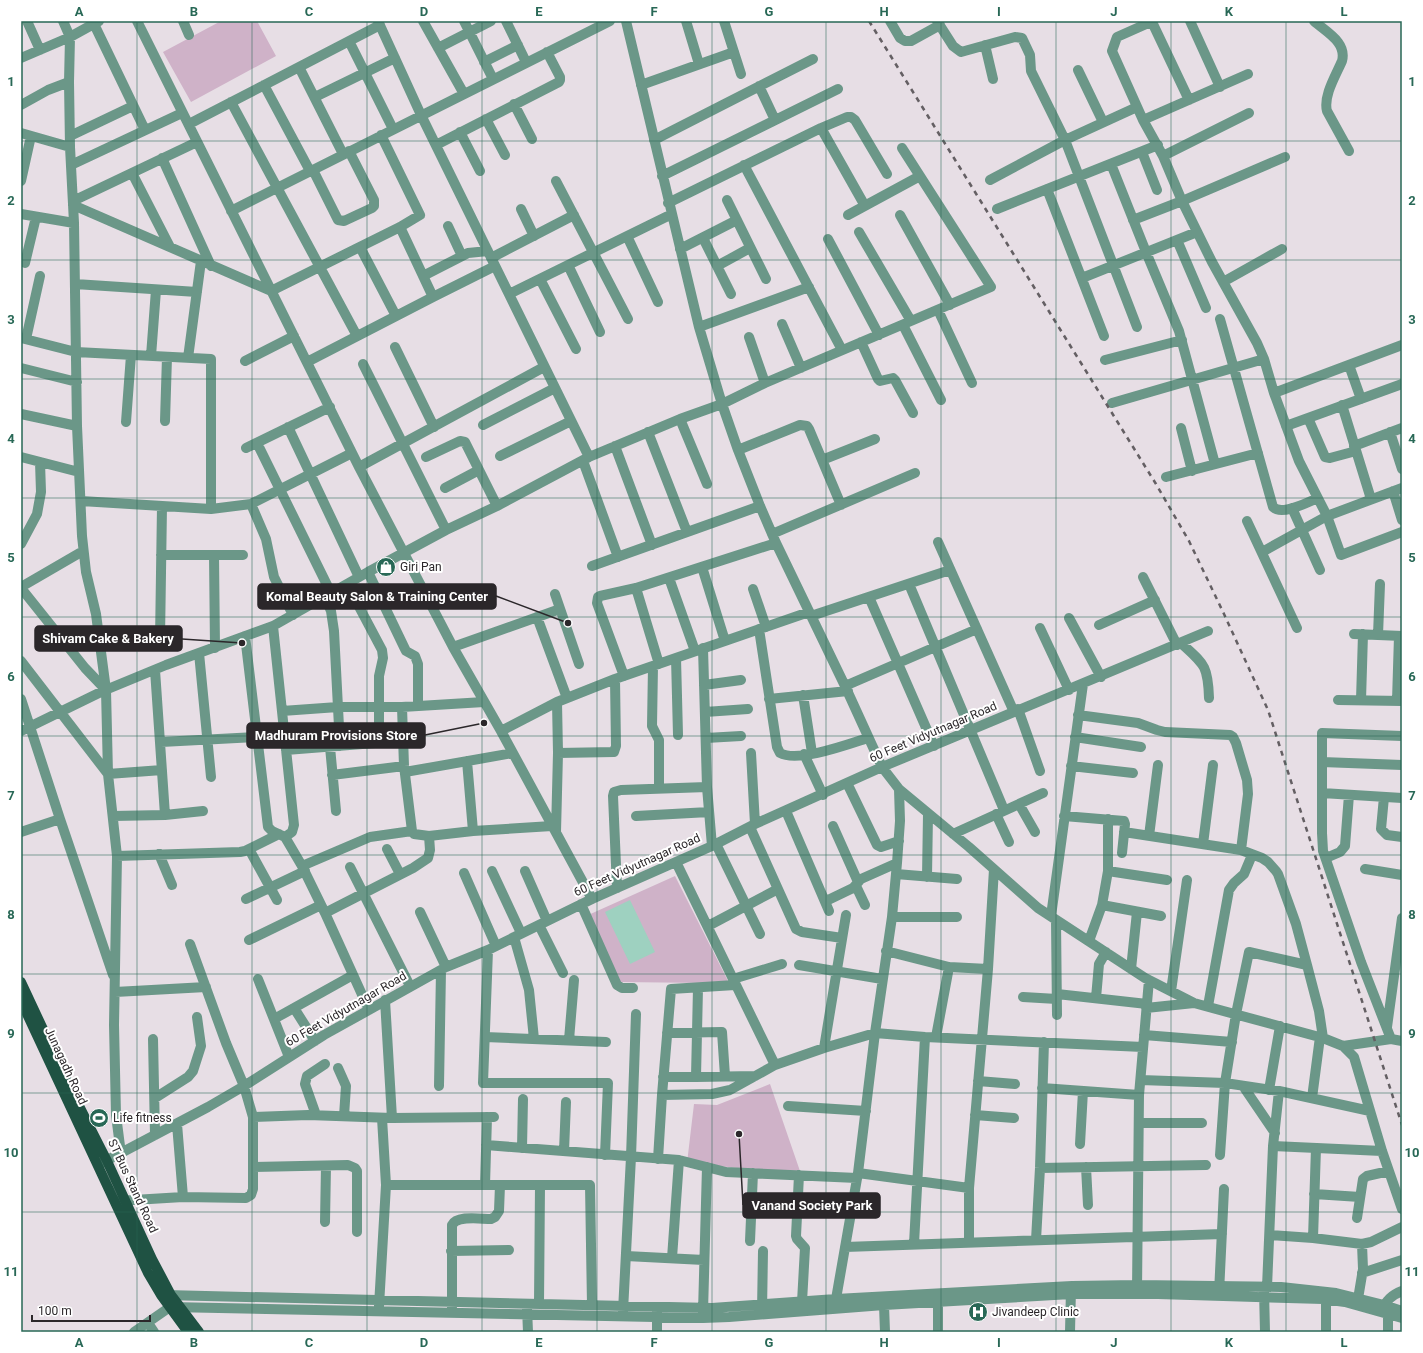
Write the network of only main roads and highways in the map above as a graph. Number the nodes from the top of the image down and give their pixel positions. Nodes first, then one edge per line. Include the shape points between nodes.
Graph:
1 (21, 982) edge
2 (21, 1001) edge
3 (103, 1163) junction
4 (166, 1295) junction
5 (175, 1307) junction
6 (188, 1332) edge
7 (199, 1332) edge

1 - 3 main road, ST Bus Stand Road
2 - 3 main road, Junagadh Road
3 - 4 main road, ST Bus Stand Road via 126,1200
3 - 4 main road, Junagadh Road via 114,1201 148,1273
4 - 5 main road, ST Bus Stand Road
5 - 6 main road
5 - 7 main road, ST Bus Stand Road

